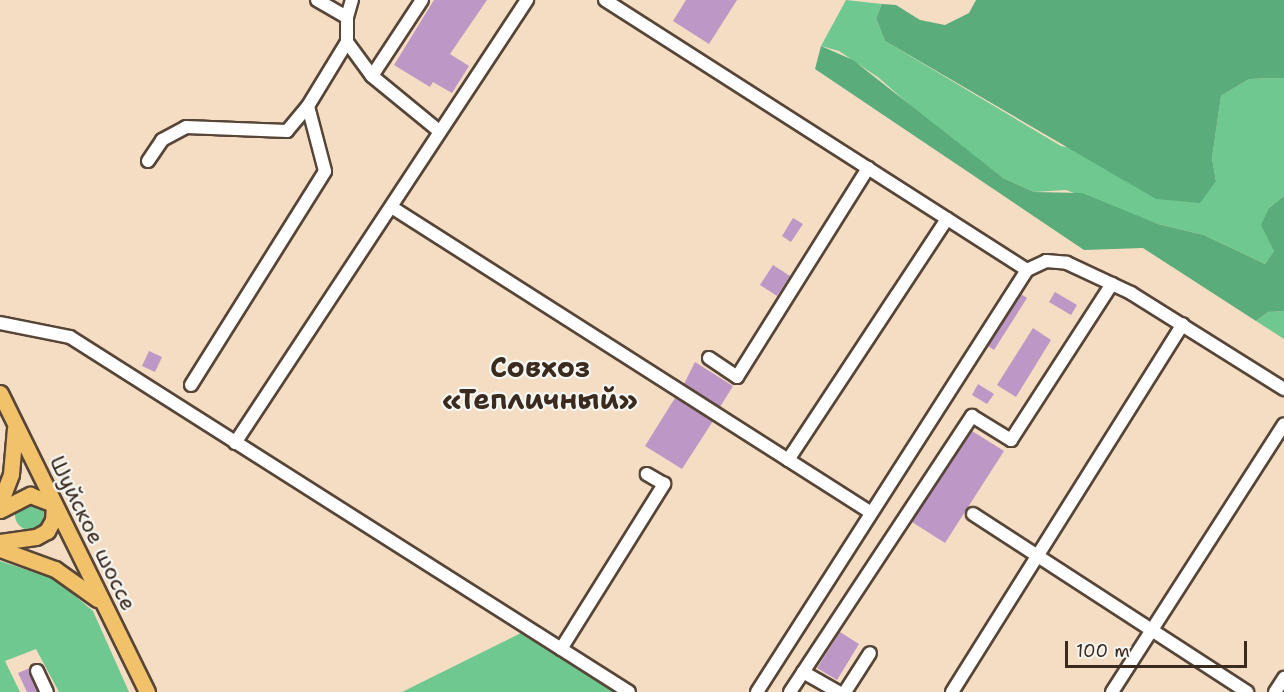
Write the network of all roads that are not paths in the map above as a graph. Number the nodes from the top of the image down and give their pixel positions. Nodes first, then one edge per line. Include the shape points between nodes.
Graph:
1 (317, 0) edge
2 (352, 0) edge
3 (422, 0) edge
4 (527, 0) edge
5 (605, 0) edge
6 (347, 17) junction
7 (347, 42) junction
8 (372, 76) junction
9 (308, 106) junction
10 (438, 131) junction
11 (148, 161) dead end
12 (868, 168) junction
13 (393, 208) junction
14 (947, 219) junction
15 (1027, 270) junction
16 (1112, 284) junction
17 (0, 323) edge
18 (1183, 324) junction
19 (709, 358) dead end
20 (191, 385) dead end
21 (1284, 389) edge
22 (0, 393) edge
23 (1284, 424) edge
24 (15, 425) junction
25 (236, 443) junction
26 (788, 460) junction
27 (647, 474) dead end
28 (0, 503) edge
29 (54, 504) junction
30 (0, 510) edge
31 (870, 512) junction
32 (973, 514) dead end
33 (0, 542) edge
34 (0, 549) edge
35 (1037, 557) junction
36 (104, 604) junction
37 (1151, 631) junction
38 (561, 649) junction
39 (870, 653) dead end
40 (37, 671) dead end
41 (803, 672) junction
42 (1284, 678) edge
43 (47, 692) edge
44 (147, 692) edge
45 (629, 692) edge
46 (757, 692) edge
47 (790, 692) edge
48 (838, 692) edge
49 (845, 692) edge
50 (952, 692) edge
51 (1112, 692) edge
52 (1247, 692) edge
53 (1275, 692) edge

1 - 6 lane
2 - 6 lane
3 - 8 lane
4 - 10 lane
5 - 12 lane
6 - 7 lane
7 - 8 lane
7 - 9 lane
8 - 10 lane
9 - 11 lane via 287,131 186,127 162,140
9 - 20 lane via 325,171
10 - 13 lane
12 - 14 lane
12 - 19 lane via 737,377
13 - 25 lane
13 - 26 lane
14 - 15 lane
14 - 26 lane
15 - 16 lane via 1046,261 1067,263
15 - 31 lane
16 - 18 lane
16 - 41 lane via 1011,440 972,416
17 - 25 lane via 69,337
18 - 21 lane
18 - 35 lane
22 - 24 main road, Шуйское шоссе
23 - 37 lane
24 - 28 main road via 11,474
24 - 29 main road, Шуйское шоссе
25 - 38 lane
26 - 31 lane
27 - 38 lane via 664,484
29 - 30 main road via 30,495
29 - 33 main road via 53,520 47,531 36,537
29 - 36 main road, Шуйское шоссе
31 - 46 lane
32 - 35 lane
34 - 36 main road via 55,569
35 - 37 lane
35 - 50 lane
36 - 44 main road, Шуйское шоссе
37 - 51 lane
37 - 52 lane
38 - 45 lane
39 - 49 lane
40 - 43 lane
41 - 47 lane
41 - 48 lane
42 - 53 lane

